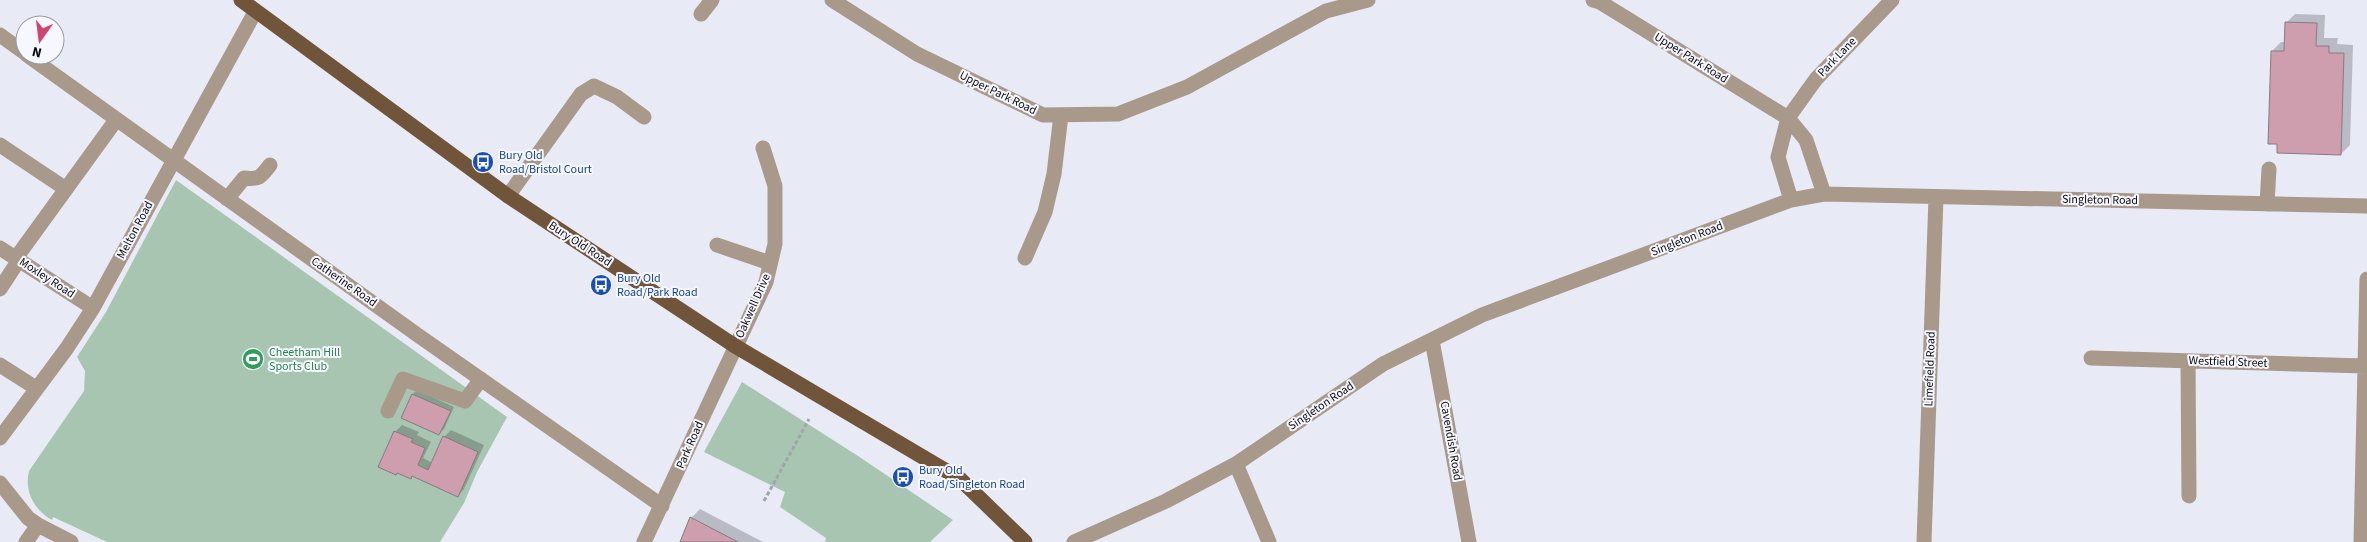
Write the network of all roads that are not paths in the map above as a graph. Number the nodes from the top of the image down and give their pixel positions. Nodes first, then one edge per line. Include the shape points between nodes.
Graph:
1 (241, 0) edge
2 (712, 0) edge
3 (832, 0) edge
4 (1368, 0) edge
5 (1593, 0) edge
6 (1892, 0) edge
7 (255, 12) junction
8 (701, 14) dead end
9 (0, 35) edge
10 (15, 46) edge
11 (41, 65) edge
12 (1061, 115) junction
13 (644, 117) dead end
14 (1788, 118) junction
15 (116, 120) junction
16 (0, 144) edge
17 (763, 148) dead end
18 (172, 160) junction
19 (270, 166) dead end
20 (2269, 170) dead end
21 (66, 189) junction
22 (1824, 194) junction
23 (508, 196) junction
24 (1936, 197) junction
25 (227, 199) junction
26 (1791, 200) junction
27 (2267, 204) junction
28 (2367, 206) edge
29 (717, 245) dead end
30 (12, 255) edge
31 (1025, 258) dead end
32 (770, 263) junction
33 (0, 274) edge
34 (2367, 279) edge
35 (0, 289) edge
36 (93, 308) junction
37 (1432, 340) junction
38 (735, 346) junction
39 (2092, 358) dead end
40 (2188, 361) junction
41 (0, 365) edge
42 (2365, 366) junction
43 (481, 379) junction
44 (36, 388) junction
45 (388, 411) dead end
46 (0, 438) edge
47 (1236, 464) junction
48 (0, 484) edge
49 (2189, 496) dead end
50 (5, 501) edge
51 (662, 506) junction
52 (38, 525) junction
53 (26, 542) edge
54 (71, 542) edge
55 (644, 542) edge
56 (1025, 542) edge
57 (1074, 542) edge
58 (1269, 542) edge
59 (1469, 542) edge
60 (1924, 542) edge
61 (2361, 542) edge

1 - 7 main road, Bury Old Road
2 - 8 street
3 - 12 street, Upper Park Road via 917,54 1044,115
4 - 12 street, Upper Park Road via 1326,11 1187,87 1118,114
5 - 14 street, Upper Park Road
6 - 14 street, Park Lane via 1816,79
7 - 18 street, Melton Road
7 - 23 main road, Bury Old Road
9 - 10 street, Catherine Road
11 - 15 street, Catherine Road
12 - 31 street via 1054,174 1045,212
13 - 23 street via 617,97 594,86 581,94
14 - 22 street, Upper Park Road via 1806,140
14 - 26 street via 1778,157
15 - 18 street, Catherine Road
15 - 21 street
16 - 21 street
17 - 32 street, Oakwell Drive via 775,186 775,244
18 - 25 street, Catherine Road
18 - 36 street, Melton Road
19 - 25 street via 261,178 240,181
20 - 27 street
21 - 30 street
22 - 24 street, Singleton Road
22 - 26 street, Singleton Road
23 - 38 main road, Bury Old Road
24 - 27 street, Singleton Road
24 - 60 street, Limefield Road
25 - 43 street, Catherine Road
26 - 37 street, Singleton Road via 1482,315
27 - 28 street, Singleton Road
29 - 32 street
30 - 33 street
30 - 35 street
30 - 36 street, Moxley Road
32 - 38 street, Oakwell Drive via 766,282
34 - 42 street
36 - 44 street, Melton Road
37 - 47 street, Singleton Road via 1383,364
37 - 59 street, Cavendish Road
38 - 51 street, Park Road
38 - 56 main road, Bury Old Road via 960,479
39 - 40 street, Westfield Street
40 - 42 street, Westfield Street
40 - 49 street
41 - 44 street
42 - 61 street
43 - 45 street via 465,401 403,379
43 - 51 street, Catherine Road
44 - 46 street, Melton Road
47 - 57 street, Singleton Road via 1166,501
47 - 58 street
48 - 50 street
50 - 52 street
51 - 55 street, Park Road
52 - 53 street
52 - 54 street

